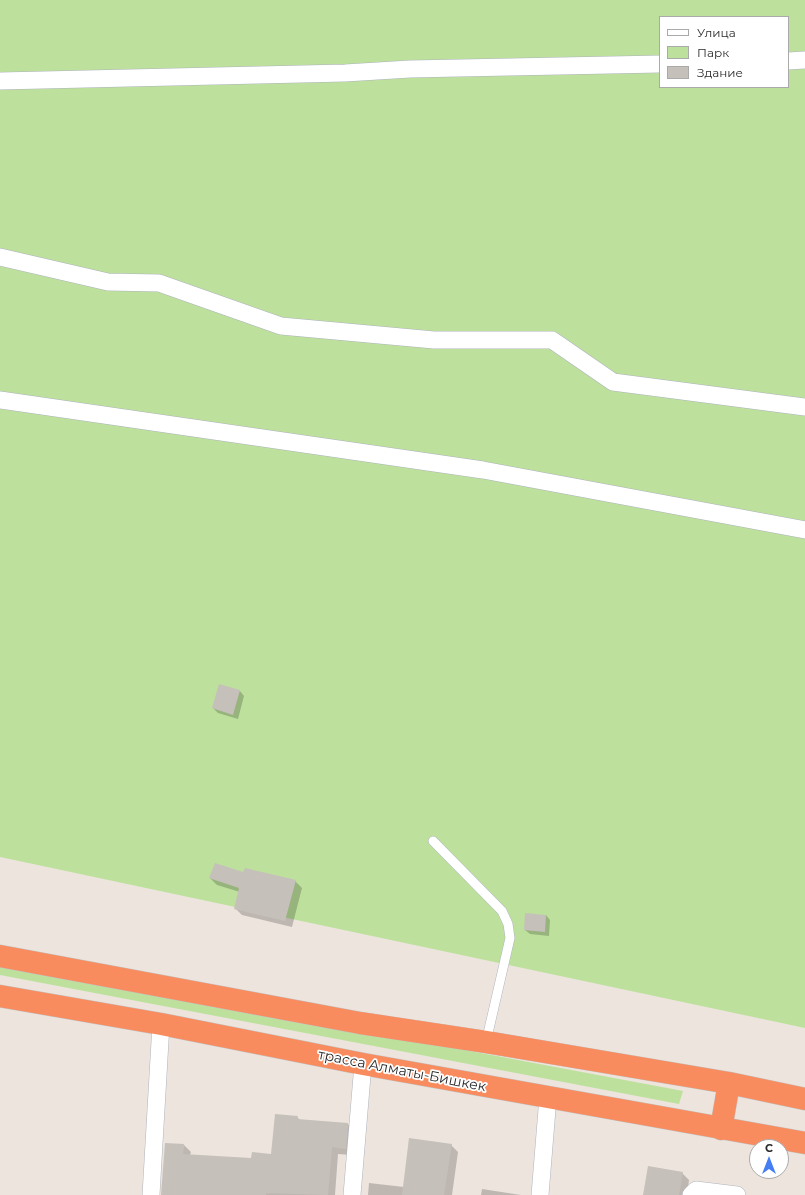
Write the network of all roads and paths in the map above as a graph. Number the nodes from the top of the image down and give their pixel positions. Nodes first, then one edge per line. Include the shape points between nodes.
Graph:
1 (805, 60) edge
2 (789, 61) edge
3 (659, 64) edge
4 (0, 81) edge
5 (0, 257) edge
6 (0, 400) edge
7 (805, 407) edge
8 (805, 530) edge
9 (433, 841) dead end
10 (0, 956) edge
11 (0, 996) edge
12 (161, 1024) junction
13 (486, 1042) junction
14 (363, 1064) junction
15 (729, 1083) junction
16 (548, 1097) junction
17 (805, 1099) edge
18 (721, 1129) junction
19 (805, 1143) edge
20 (151, 1195) edge
21 (352, 1195) edge
22 (540, 1195) edge
23 (691, 1195) edge
24 (737, 1195) edge

1 - 2 street
3 - 4 street
5 - 7 street via 108,282 159,283 281,326 434,340 552,340 613,382
6 - 8 street via 483,470
9 - 13 lane via 502,911 508,924 510,938
10 - 13 highway via 360,1023
11 - 12 highway, трасса Алматы-Бишкек
12 - 14 highway, трасса Алматы-Бишкек
12 - 20 street
13 - 15 highway
14 - 16 highway, трасса Алматы-Бишкек
14 - 21 street
15 - 17 highway
15 - 18 highway
16 - 18 highway, трасса Алматы-Бишкек
16 - 22 street
18 - 19 highway, трасса Алматы-Бишкек
23 - 24 street via 696,1190

